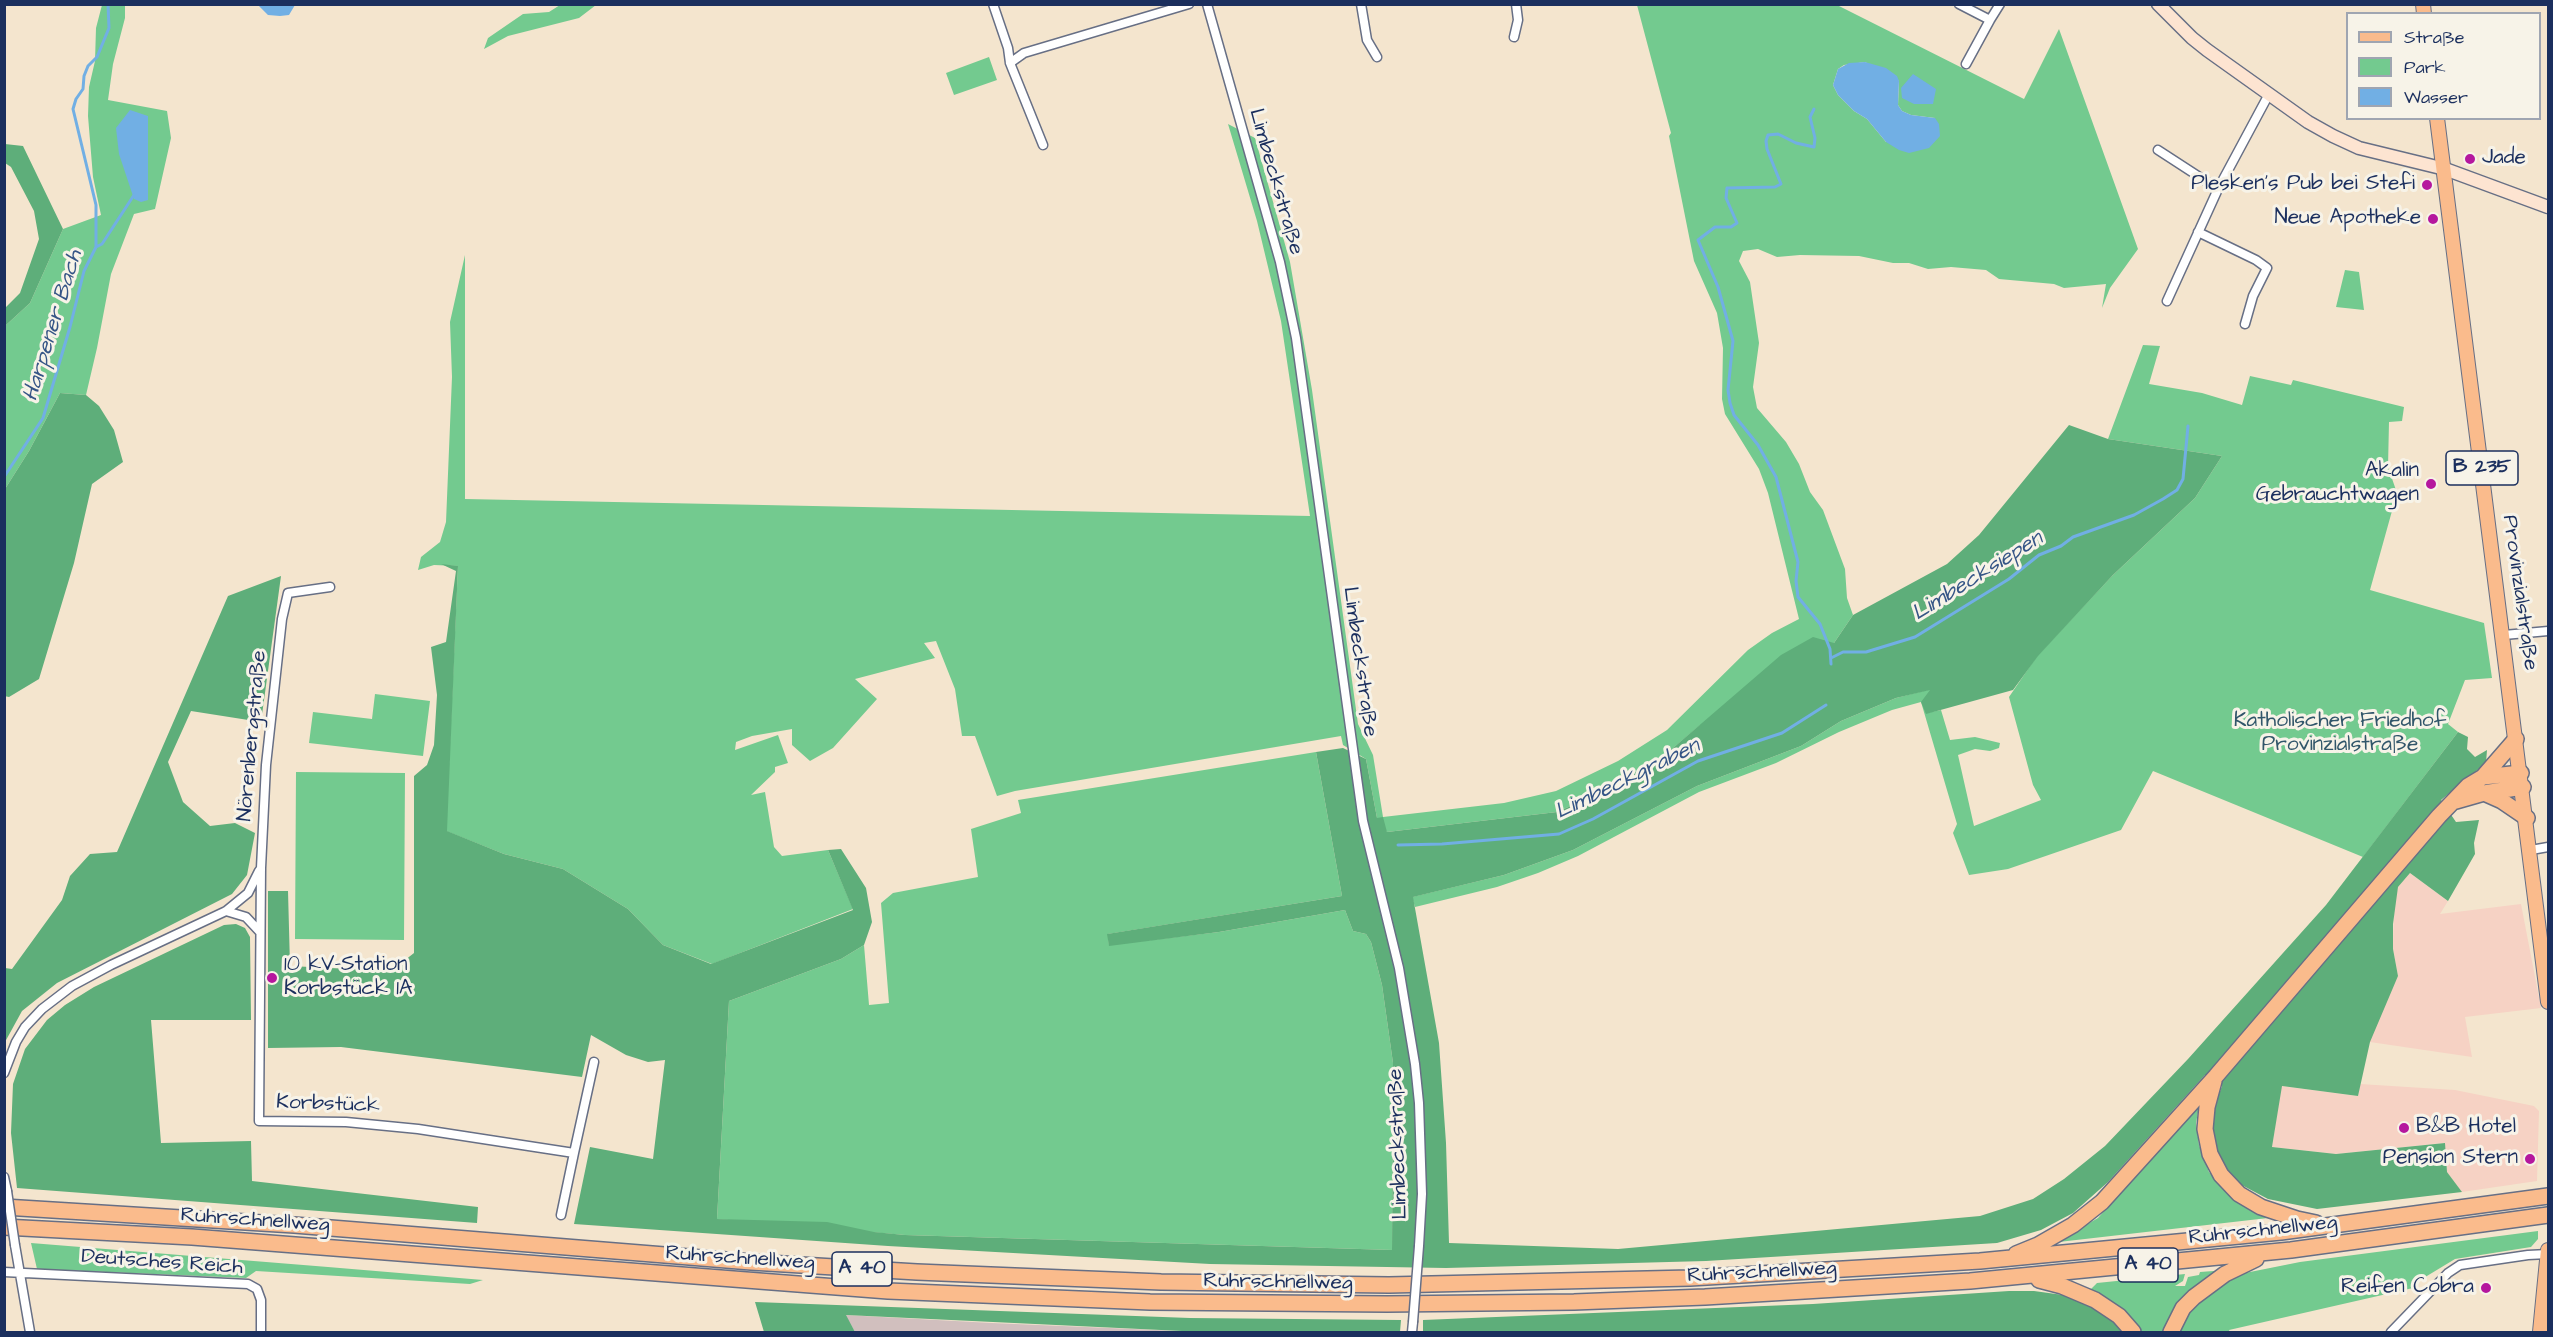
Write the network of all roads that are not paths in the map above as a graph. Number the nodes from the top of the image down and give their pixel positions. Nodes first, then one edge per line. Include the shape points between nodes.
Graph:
1 (993, 4) edge
2 (1189, 4) edge
3 (1207, 4) edge
4 (1361, 4) edge
5 (1516, 4) edge
6 (1959, 4) edge
7 (2000, 4) edge
8 (2158, 4) edge
9 (1990, 21) junction
10 (1514, 37) dead end
11 (1377, 57) dead end
12 (1010, 63) junction
13 (1966, 64) dead end
14 (2269, 94) junction
15 (2437, 120) edge
16 (1043, 145) dead end
17 (2158, 150) dead end
18 (2445, 169) junction
19 (2218, 189) junction
20 (2548, 207) edge
21 (2198, 232) junction
22 (2167, 301) dead end
23 (2245, 324) dead end
24 (330, 587) dead end
25 (2548, 631) edge
26 (2504, 635) junction
27 (2516, 739) junction
28 (2483, 777) junction
29 (2522, 780) junction
30 (2484, 793) junction
31 (2456, 801) junction
32 (2527, 818) junction
33 (2548, 847) edge
34 (2531, 850) junction
35 (261, 868) junction
36 (226, 911) junction
37 (260, 933) junction
38 (2548, 1002) edge
39 (594, 1062) dead end
40 (4, 1073) edge
41 (2216, 1076) junction
42 (574, 1153) junction
43 (4, 1177) edge
44 (2548, 1196) edge
45 (4, 1207) edge
46 (561, 1215) dead end
47 (2548, 1215) edge
48 (2353, 1223) junction
49 (4, 1227) edge
50 (2291, 1250) junction
51 (2548, 1253) edge
52 (1980, 1261) junction
53 (4, 1272) edge
54 (20, 1273) junction
55 (2005, 1278) junction
56 (2542, 1328) edge
57 (30, 1332) edge
58 (261, 1332) edge
59 (1412, 1332) edge
60 (2133, 1332) edge
61 (2171, 1332) edge
62 (2391, 1332) edge

1 - 12 street
2 - 12 street via 1024,53
3 - 59 street, Limbeckstraße, bridge via 1280,262 1296,338 1364,821 1399,968 1415,1064 1422,1184
4 - 11 street via 1367,40
5 - 10 street
6 - 9 street
7 - 9 street
8 - 14 street via 2192,38
9 - 13 street
12 - 16 street
14 - 18 street via 2308,122 2359,148
14 - 19 street
15 - 18 main road, Provinzialstraße / B 235
17 - 19 street
18 - 20 street
18 - 26 main road, Provinzialstraße / B 235
19 - 21 street
21 - 22 street
21 - 23 street via 2267,268
24 - 35 street, Nörenbergstraße via 288,593 266,765
25 - 26 street
26 - 27 main road, Provinzialstraße / B 235
27 - 28 highway
27 - 29 main road, Provinzialstraße / B 235
28 - 29 highway
28 - 31 highway via 2468,786
29 - 30 highway
29 - 32 main road, Provinzialstraße / B 235
30 - 31 highway
30 - 32 highway
31 - 41 highway
32 - 34 main road, Provinzialstraße / B 235
33 - 34 street
34 - 38 main road, Provinzialstraße / B 235
35 - 36 street, Nörenbergstraße via 248,893
35 - 37 street, Korbstück
36 - 37 street via 246,917
36 - 40 street, Nörenbergstraße via 72,986 25,1027
37 - 42 street, Korbstück via 260,1121 346,1122 417,1129
39 - 42 street
41 - 48 highway via 2205,1118 2206,1141 2215,1165 2229,1185 2250,1201 2279,1214 2325,1224
41 - 52 highway via 2089,1214 2038,1245
42 - 46 street
43 - 54 street, bridge
44 - 48 highway, Ruhrschnellweg / A 40
45 - 52 highway, Ruhrschnellweg / A 40 via 283,1224 859,1269 1161,1282 1533,1283
47 - 50 highway, Ruhrschnellweg / A 40
48 - 52 highway, Ruhrschnellweg / A 40
49 - 55 highway, Ruhrschnellweg / A 40 via 192,1237 827,1287 1203,1303 1574,1302 1755,1295
50 - 55 highway, Ruhrschnellweg / A 40
50 - 61 highway via 2244,1264 2213,1281 2183,1308
51 - 56 main road
51 - 62 street via 2460,1265
53 - 54 street, Deutsches Reich
54 - 57 street
54 - 58 street, Deutsches Reich via 248,1284 257,1289 261,1300
55 - 60 highway via 2038,1280 2075,1290 2109,1308

